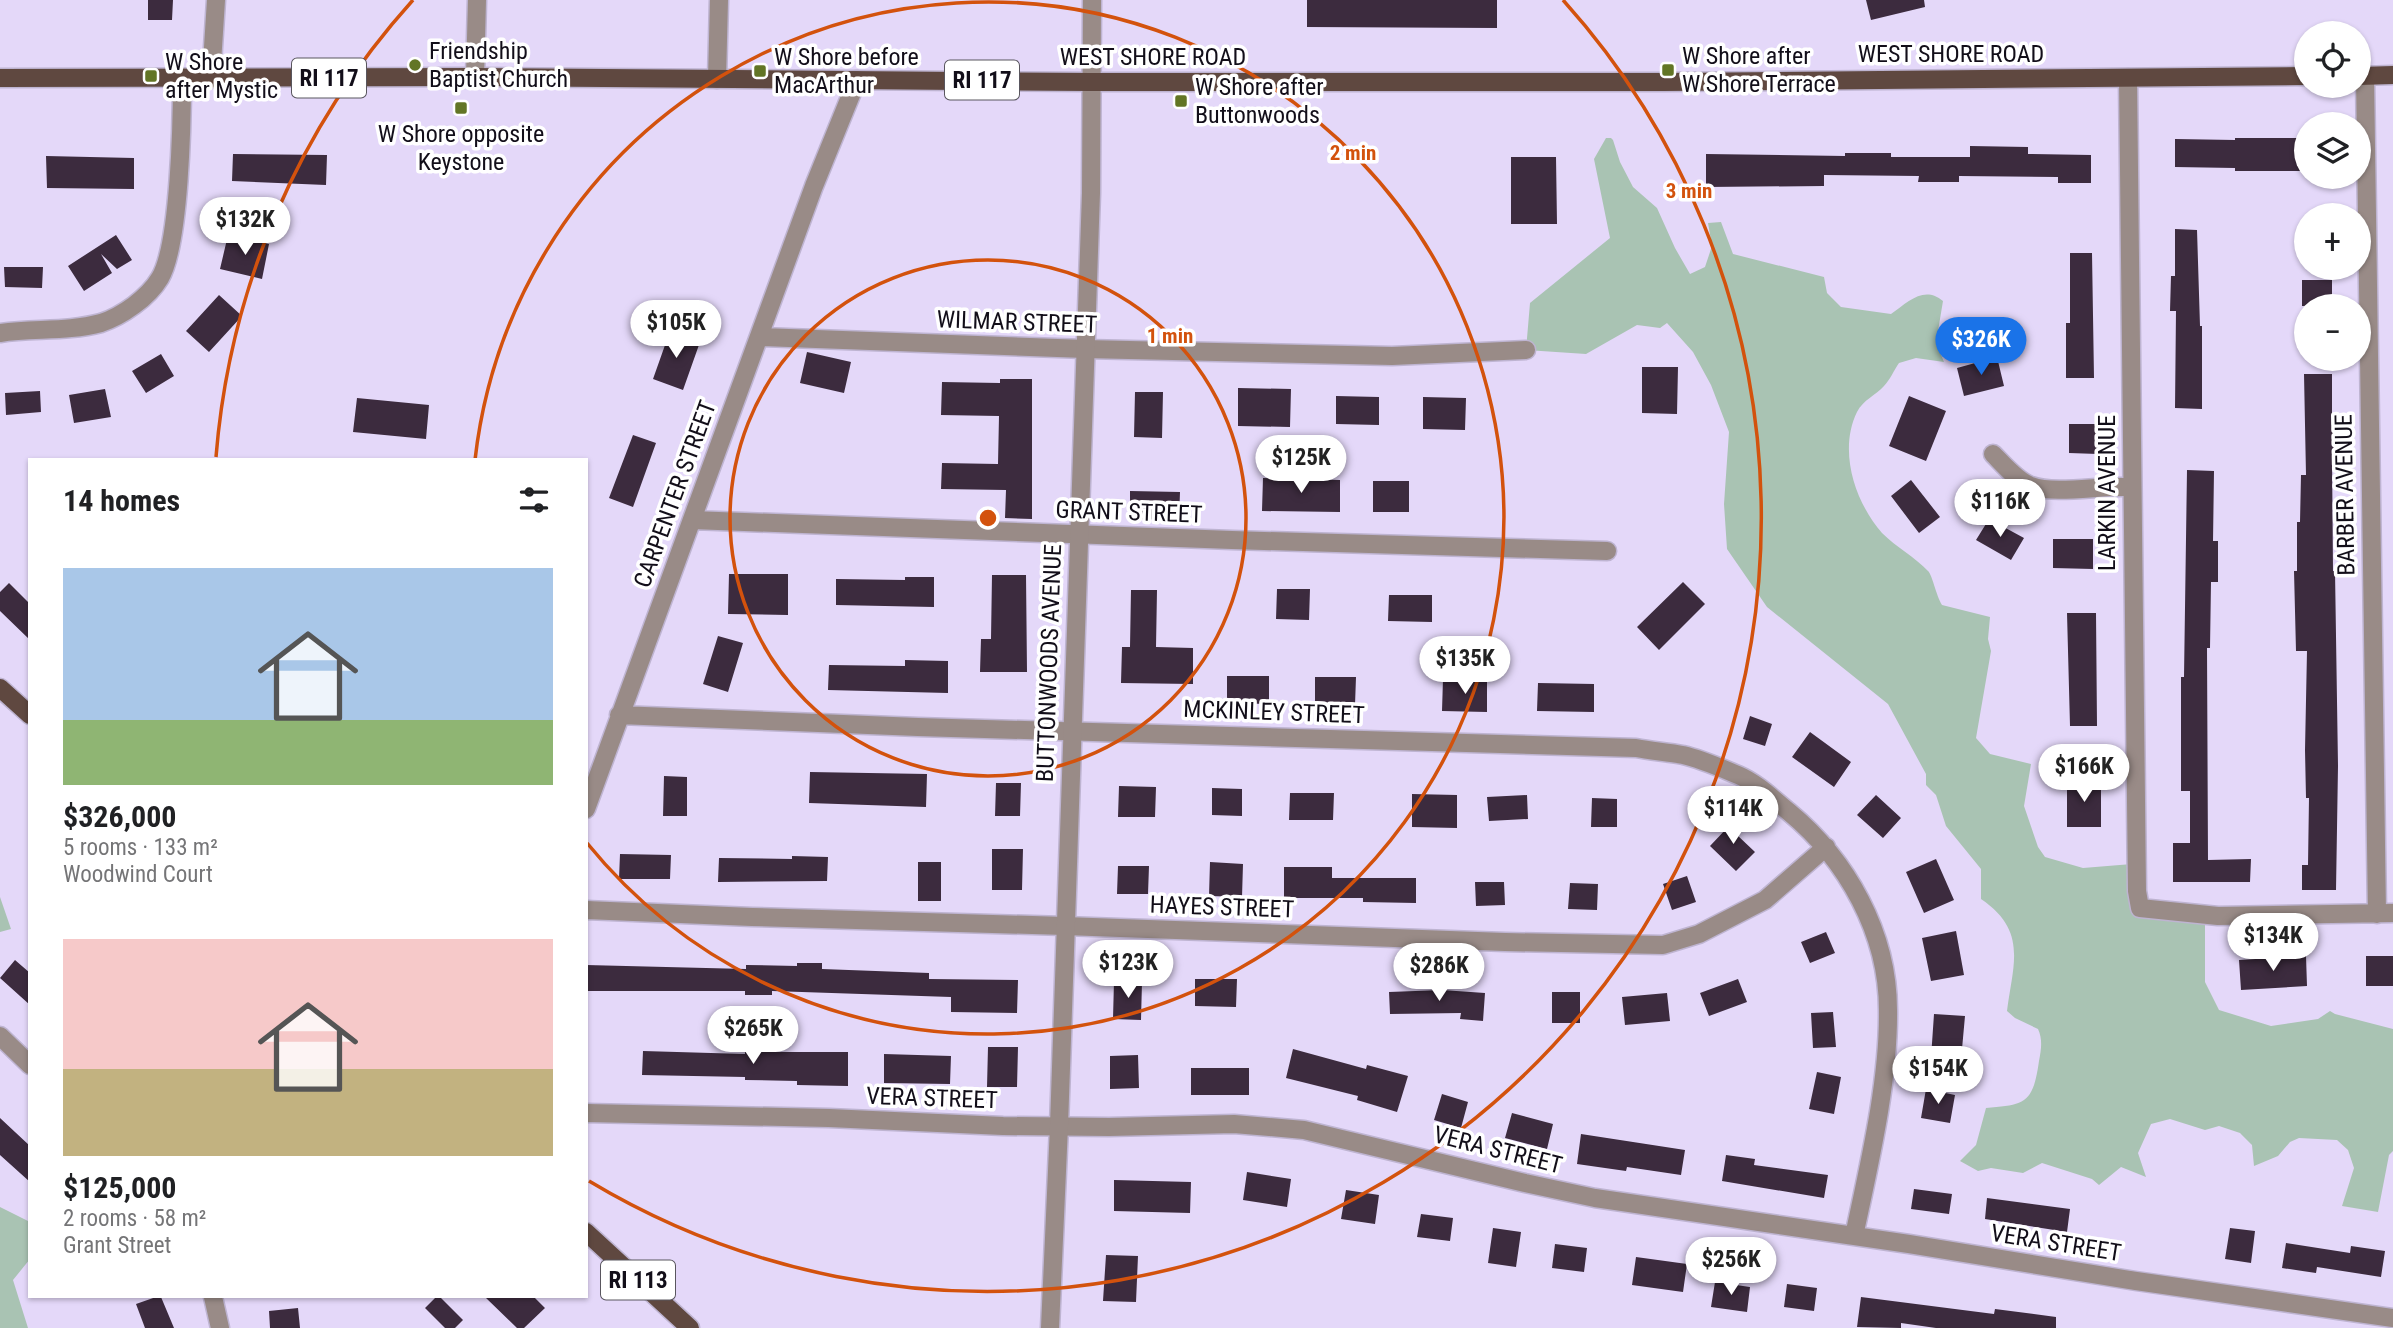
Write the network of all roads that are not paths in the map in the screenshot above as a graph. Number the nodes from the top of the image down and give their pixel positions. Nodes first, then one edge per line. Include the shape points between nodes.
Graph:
1 (216, 0) edge
2 (477, 0) edge
3 (719, 0) edge
4 (1092, 0) edge
5 (2393, 75) edge
6 (2294, 76) edge
7 (2371, 76) edge
8 (182, 77) junction
9 (475, 77) junction
10 (0, 78) edge
11 (2128, 78) junction
12 (211, 79) junction
13 (717, 79) junction
14 (857, 80) junction
15 (1091, 82) junction
16 (2363, 98) edge
17 (0, 333) edge
18 (760, 337) junction
19 (1085, 349) junction
20 (1526, 350) dead end
21 (1993, 454) dead end
22 (2131, 487) junction
23 (692, 520) junction
24 (1079, 535) junction
25 (1607, 551) dead end
26 (0, 688) edge
27 (28, 713) edge
28 (620, 715) junction
29 (1073, 730) junction
30 (588, 803) edge
31 (1826, 847) junction
32 (588, 910) edge
33 (2385, 913) edge
34 (1065, 926) junction
35 (0, 1036) edge
36 (28, 1063) edge
37 (588, 1113) edge
38 (1059, 1126) junction
39 (588, 1234) edge
40 (1854, 1236) junction
41 (213, 1298) edge
42 (2393, 1318) edge
43 (220, 1328) edge
44 (690, 1328) edge
45 (1050, 1328) edge

1 - 12 street
2 - 9 street
3 - 13 street
4 - 15 street, BUTTONWOODS AVENUE
5 - 7 main road
6 - 11 main road, WEST SHORE ROAD / RI 117
8 - 10 main road, WEST SHORE ROAD / RI 117
8 - 12 main road, WEST SHORE ROAD / RI 117
8 - 17 street via 177,190 160,278 143,298 100,323
9 - 12 main road, WEST SHORE ROAD / RI 117
9 - 13 main road, WEST SHORE ROAD / RI 117
11 - 15 main road, WEST SHORE ROAD / RI 117
11 - 22 street, LARKIN AVENUE
13 - 14 main road, WEST SHORE ROAD / RI 117
14 - 15 main road, WEST SHORE ROAD / RI 117
14 - 18 street, CARPENTER STREET
15 - 19 street, BUTTONWOODS AVENUE
16 - 33 street, BARBER AVENUE
18 - 19 street, WILMAR STREET
18 - 23 street, CARPENTER STREET
19 - 20 street, WILMAR STREET via 1392,356
19 - 24 street, BUTTONWOODS AVENUE
21 - 22 street via 2031,486 2059,490
22 - 33 street, LARKIN AVENUE via 2140,908 2218,916
23 - 24 street, GRANT STREET
23 - 28 street, CARPENTER STREET
24 - 25 street, GRANT STREET
24 - 29 street, BUTTONWOODS AVENUE
26 - 27 main road
28 - 29 street, MCKINLEY STREET
28 - 30 street, CARPENTER STREET
29 - 31 street, MCKINLEY STREET via 1670,753 1739,775 1774,798
29 - 34 street, BUTTONWOODS AVENUE
31 - 34 street, HAYES STREET via 1765,900 1699,933 1663,945
31 - 40 street, MCKINLEY STREET via 1861,900 1875,933 1888,1007 1878,1117
32 - 34 street, HAYES STREET
34 - 38 street, BUTTONWOODS AVENUE
35 - 36 street
37 - 38 street, VERA STREET
38 - 40 street, VERA STREET via 1234,1124 1304,1130 1595,1198
38 - 45 street, BUTTONWOODS AVENUE
39 - 44 main road, RI 113
40 - 42 street, VERA STREET
41 - 43 street

